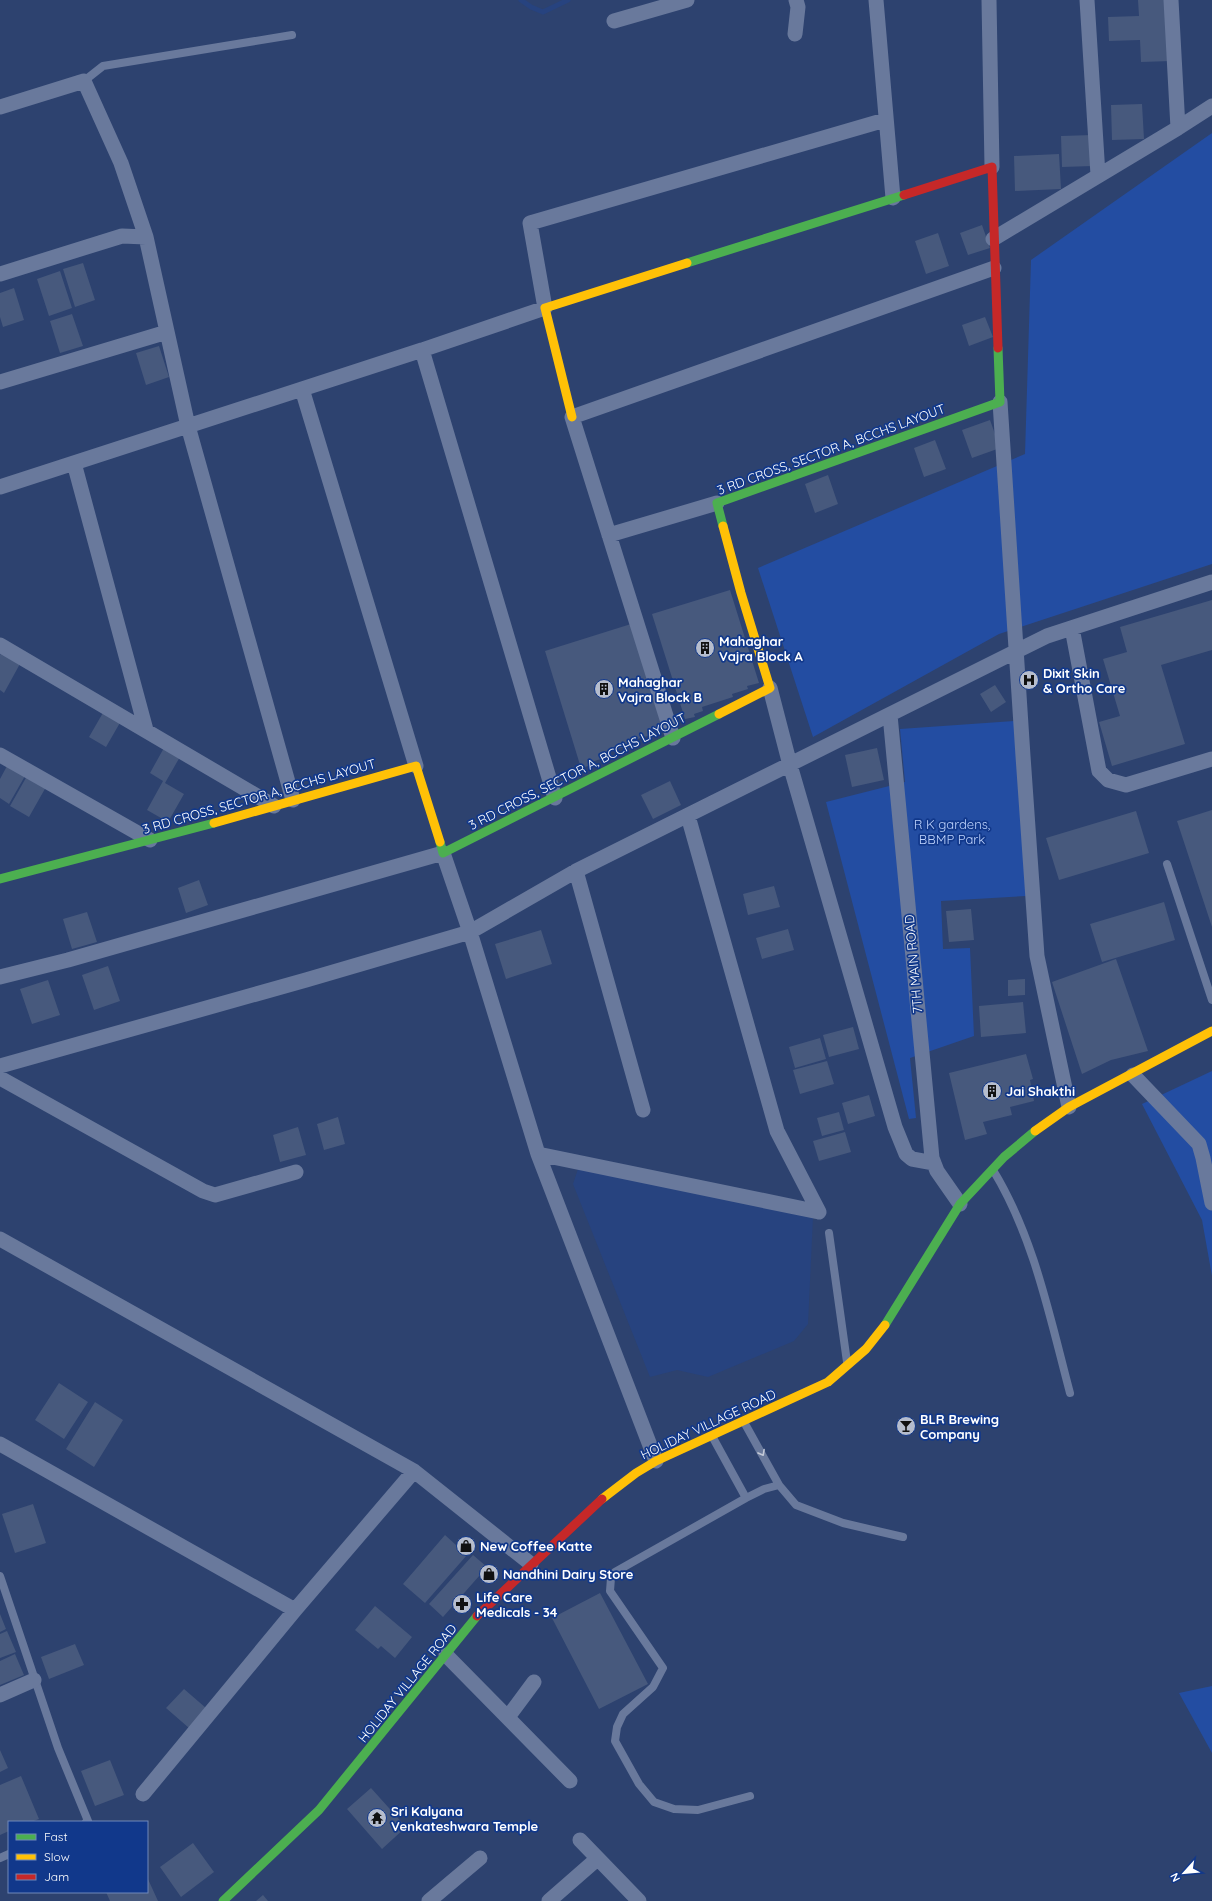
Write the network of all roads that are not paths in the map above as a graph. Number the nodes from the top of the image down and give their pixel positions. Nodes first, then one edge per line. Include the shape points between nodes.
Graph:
1 (688, 0) edge
2 (796, 0) edge
3 (876, 0) edge
4 (989, 0) edge
5 (1087, 0) edge
6 (1171, 0) edge
7 (614, 21) dead end
8 (795, 34) dead end
9 (292, 35) dead end
10 (84, 81) junction
11 (1212, 106) edge
12 (0, 107) edge
13 (885, 120) junction
14 (1178, 128) junction
15 (992, 167) junction
16 (1098, 175) junction
17 (893, 198) junction
18 (146, 237) junction
19 (993, 239) junction
20 (994, 268) junction
21 (0, 274) edge
22 (545, 308) junction
23 (167, 332) junction
24 (422, 350) junction
25 (0, 382) edge
26 (302, 389) junction
27 (1000, 402) junction
28 (572, 417) junction
29 (188, 426) junction
30 (74, 463) junction
31 (0, 487) edge
32 (717, 503) junction
33 (609, 535) junction
34 (1212, 582) edge
35 (1072, 628) junction
36 (0, 645) edge
37 (1016, 652) junction
38 (770, 688) junction
39 (890, 715) junction
40 (146, 730) junction
41 (673, 738) junction
42 (0, 755) edge
43 (1212, 759) edge
44 (790, 765) junction
45 (416, 766) junction
46 (555, 798) junction
47 (293, 800) junction
48 (274, 806) junction
49 (688, 816) junction
50 (150, 840) junction
51 (443, 853) junction
52 (1167, 864) dead end
53 (0, 865) edge
54 (576, 871) junction
55 (17, 875) junction
56 (0, 879) edge
57 (470, 932) junction
58 (0, 977) edge
59 (1212, 1000) edge
60 (1212, 1032) edge
61 (0, 1066) edge
62 (1133, 1074) junction
63 (0, 1078) edge
64 (1069, 1107) junction
65 (643, 1110) dead end
66 (538, 1154) junction
67 (934, 1163) junction
68 (993, 1169) junction
69 (296, 1172) dead end
70 (1212, 1203) edge
71 (960, 1204) junction
72 (829, 1232) dead end
73 (0, 1239) edge
74 (848, 1367) junction
75 (1070, 1393) dead end
76 (744, 1421) junction
77 (712, 1436) junction
78 (0, 1444) edge
79 (656, 1461) junction
80 (414, 1471) junction
81 (779, 1485) junction
82 (746, 1498) junction
83 (903, 1537) dead end
84 (531, 1564) junction
85 (0, 1576) edge
86 (295, 1610) junction
87 (446, 1655) junction
88 (34, 1680) junction
89 (534, 1682) dead end
90 (0, 1695) edge
91 (508, 1717) junction
92 (570, 1781) dead end
93 (142, 1794) dead end
94 (750, 1796) dead end
95 (88, 1821) edge
96 (580, 1840) dead end
97 (480, 1858) dead end
98 (597, 1859) junction
99 (223, 1901) edge
100 (429, 1901) edge
101 (549, 1901) edge
102 (639, 1901) edge

1 - 7 street
2 - 8 street via 798,7
3 - 13 street
4 - 15 street
5 - 16 street
6 - 14 street
9 - 10 lane via 103,66
10 - 12 street
10 - 18 street via 121,163
11 - 14 street
13 - 17 street
13 - 22 street via 530,223
14 - 16 street
15 - 17 street
15 - 19 street
16 - 19 street
17 - 22 street
18 - 21 street via 122,236
18 - 23 street
19 - 20 street
20 - 27 street
20 - 28 street
22 - 24 street
22 - 28 street
23 - 25 street
23 - 29 street
24 - 26 street
24 - 46 street
26 - 29 street
26 - 45 street
27 - 32 street, 3 RD CROSS, SECTOR A, BCCHS LAYOUT
27 - 37 street
28 - 33 street
29 - 30 street
29 - 47 street
30 - 31 street
30 - 40 street
32 - 33 street
32 - 38 street, 3 RD CROSS, SECTOR A, BCCHS LAYOUT via 740,593
33 - 41 street
34 - 35 street
35 - 37 street via 1047,636
35 - 43 street via 1099,771 1108,780 1126,785
36 - 40 street
37 - 39 street
37 - 64 street via 1038,956
38 - 41 street, 3 RD CROSS, SECTOR A, BCCHS LAYOUT
38 - 44 street
39 - 44 street
39 - 67 street, 7TH MAIN ROAD
40 - 48 street
41 - 46 street, 3 RD CROSS, SECTOR A, BCCHS LAYOUT
42 - 50 street
44 - 49 street
44 - 67 street via 895,1127 906,1154 912,1159
45 - 47 street, 3 RD CROSS, SECTOR A, BCCHS LAYOUT
45 - 51 street
46 - 51 street, 3 RD CROSS, SECTOR A, BCCHS LAYOUT
47 - 48 street, 3 RD CROSS, SECTOR A, BCCHS LAYOUT
48 - 50 street, 3 RD CROSS, SECTOR A, BCCHS LAYOUT
49 - 54 street
49 - 66 street via 777,1131 819,1212
50 - 55 street, 3 RD CROSS, SECTOR A, BCCHS LAYOUT
51 - 57 street
51 - 58 street via 76,958
52 - 59 lane
53 - 55 street
54 - 57 street
54 - 65 street
55 - 56 street, 3 RD CROSS, SECTOR A, BCCHS LAYOUT
57 - 61 street
57 - 66 street
60 - 62 street, HOLIDAY VILLAGE ROAD
62 - 64 street, HOLIDAY VILLAGE ROAD
62 - 70 street via 1199,1144
63 - 69 street via 202,1191 215,1195
64 - 68 street, HOLIDAY VILLAGE ROAD via 1046,1122
66 - 79 street
67 - 71 street, 7TH MAIN ROAD
68 - 71 street, HOLIDAY VILLAGE ROAD
68 - 75 lane via 1006,1190 1035,1263
71 - 74 street, HOLIDAY VILLAGE ROAD via 881,1331
72 - 74 lane
73 - 80 street
74 - 76 street, HOLIDAY VILLAGE ROAD via 828,1382
76 - 77 street, HOLIDAY VILLAGE ROAD
76 -> 81 lane
77 - 79 street, HOLIDAY VILLAGE ROAD
77 - 82 lane
78 - 86 street
79 - 84 street, HOLIDAY VILLAGE ROAD via 595,1504
80 - 84 street
80 - 86 street
81 - 82 lane
81 - 83 lane via 796,1505 844,1523
82 - 94 lane via 615,1572 611,1578 610,1591 663,1668 653,1687 623,1714 617,1727 616,1741 638,1784 654,1802 674,1809 698,1810
84 - 87 street, HOLIDAY VILLAGE ROAD via 483,1609
85 - 88 lane
86 - 93 street
87 - 91 street
87 - 99 street, HOLIDAY VILLAGE ROAD via 319,1810
88 - 90 street
88 - 95 lane
89 - 91 street
91 - 92 street
96 - 98 street
97 - 100 street
98 - 101 street
98 - 102 street

